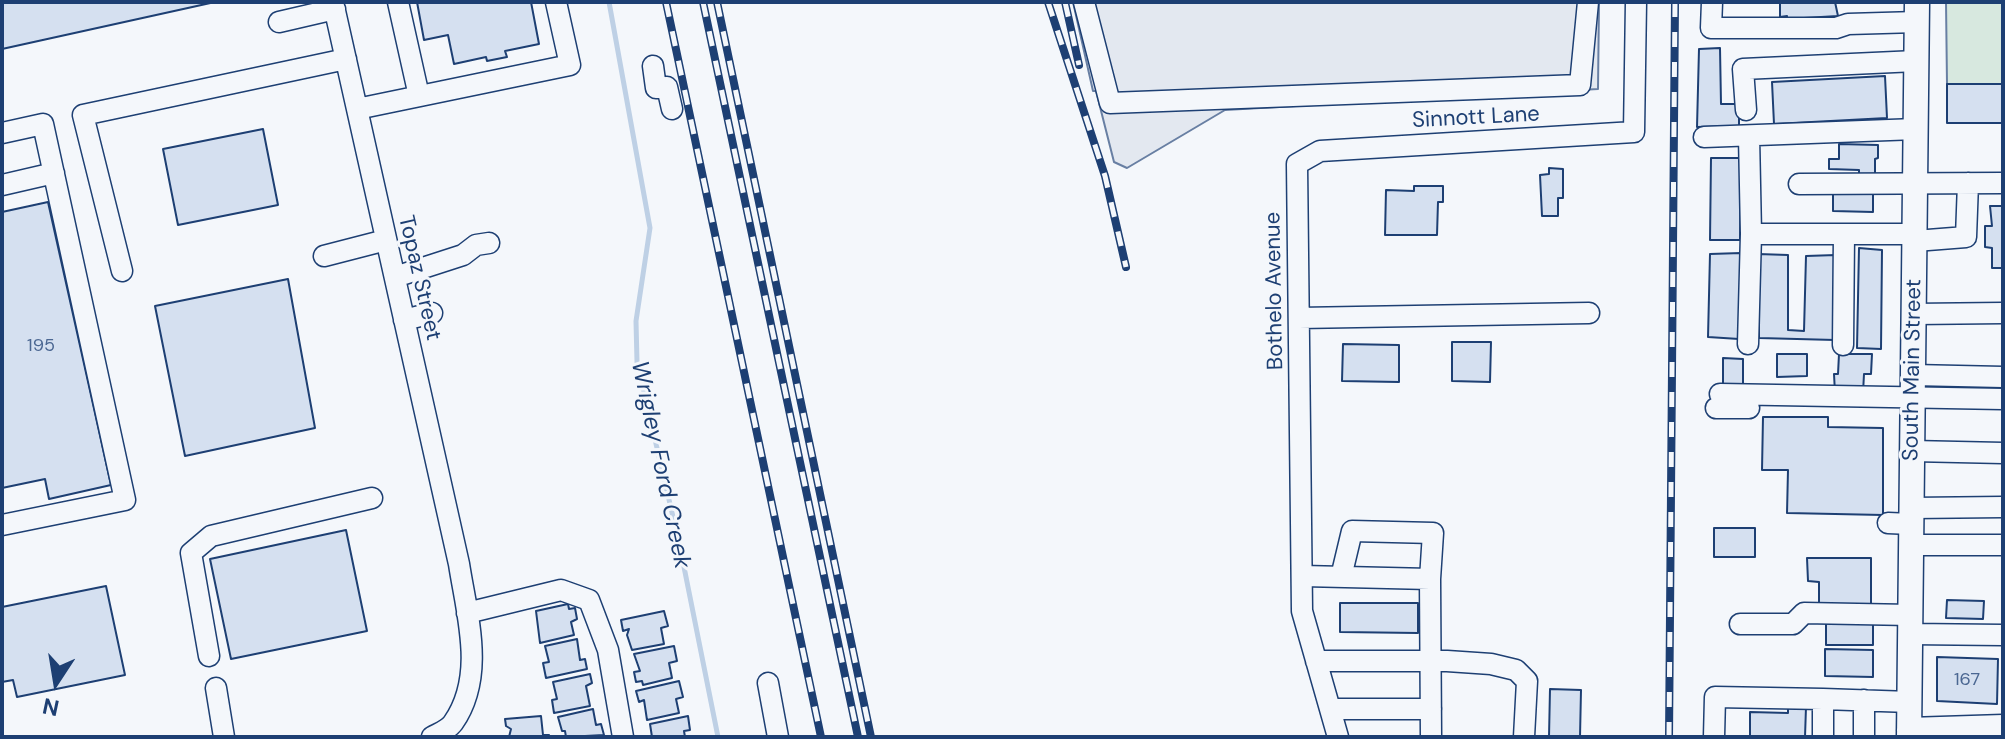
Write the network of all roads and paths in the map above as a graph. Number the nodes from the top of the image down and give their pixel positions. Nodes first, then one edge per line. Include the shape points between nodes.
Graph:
1 (398, 2) edge
2 (556, 2) edge
3 (1084, 2) edge
4 (1588, 2) edge
5 (1636, 2) edge
6 (1712, 2) edge
7 (334, 6) edge
8 (1917, 12) edge
9 (279, 22) dead end
10 (346, 59) junction
11 (1916, 61) junction
12 (653, 66) dead end
13 (419, 96) junction
14 (357, 109) junction
15 (672, 109) dead end
16 (1746, 110) dead end
17 (1916, 129) junction
18 (2, 133) edge
19 (1749, 136) junction
20 (1704, 137) dead end
21 (1320, 151) joint
22 (54, 173) junction
23 (1915, 183) junction
24 (1968, 183) junction
25 (2003, 183) edge
26 (1799, 184) dead end
27 (2, 185) edge
28 (1751, 234) junction
29 (1844, 234) junction
30 (1915, 238) junction
31 (386, 240) junction
32 (489, 243) dead end
33 (324, 256) dead end
34 (122, 271) dead end
35 (395, 277) junction
36 (432, 313) dead end
37 (1589, 313) dead end
38 (2003, 313) edge
39 (1914, 314) junction
40 (1299, 318) junction
41 (404, 320) junction
42 (1748, 344) dead end
43 (1843, 345) dead end
44 (2003, 377) edge
45 (1913, 393) junction
46 (2003, 399) edge
47 (1718, 401) dead end
48 (1912, 451) junction
49 (2003, 453) edge
50 (372, 498) dead end
51 (2003, 507) edge
52 (2, 525) edge
53 (1906, 525) junction
54 (2003, 545) edge
55 (460, 568) junction
56 (481, 568) dead end
57 (1303, 576) junction
58 (1341, 577) junction
59 (1430, 579) junction
60 (467, 613) junction
61 (1740, 624) dead end
62 (1910, 625) junction
63 (2003, 635) edge
64 (209, 656) dead end
65 (1316, 661) junction
66 (1431, 661) junction
67 (768, 683) dead end
68 (216, 688) dead end
69 (1823, 699) junction
70 (1864, 700) junction
71 (1910, 702) junction
72 (1330, 709) junction
73 (1431, 709) junction
74 (2003, 727) edge
75 (456, 732) edge
76 (1909, 734) edge
77 (224, 737) edge
78 (432, 737) edge
79 (623, 737) edge
80 (778, 737) edge
81 (1338, 737) edge
82 (1431, 737) edge
83 (1524, 737) edge
84 (1714, 737) edge
85 (1823, 737) edge
86 (1864, 737) edge

1 - 13 street
2 - 13 street via 570,65
3 - 4 street via 1110,103 1580,85
5 - 21 street, Sinnott Lane via 1634,132
6 - 8 street via 1711,28 1836,28
7 - 9 street
7 - 10 street, Topaz Street
8 - 11 main road, South Main Street
10 - 14 street, Topaz Street
10 - 34 street via 83,115
11 - 16 street via 1743,69
11 - 17 main road, South Main Street
12 - 15 street via 656,88 667,87
13 - 14 street
14 - 31 street, Topaz Street
17 - 19 street
17 - 23 main road, South Main Street
18 - 22 street via 43,124
19 - 20 street
19 - 28 street
21 - 40 street, Bothelo Avenue via 1297,164
22 - 27 street
22 - 52 street via 125,500
23 - 24 street
23 - 26 street
23 - 30 main road, South Main Street
24 - 25 street
24 - 30 street via 1966,237
28 - 29 street
28 - 42 street
29 - 30 street
29 - 43 street
30 - 39 main road, South Main Street
31 - 33 street
31 - 35 street, Topaz Street
32 - 35 street
35 - 41 street, Topaz Street
36 - 41 street
37 - 40 street
38 - 39 street
39 - 45 main road, South Main Street
40 - 57 street, Bothelo Avenue
41 - 55 street, Topaz Street
44 - 45 street
45 - 46 street
45 - 47 street
45 - 48 main road, South Main Street
48 - 49 street
48 - 53 main road, South Main Street
50 - 64 street via 211,536 191,553
51 - 53 street
53 - 54 street
53 - 62 main road, South Main Street
55 - 56 street
55 - 60 street, Topaz Street
57 - 58 street
57 - 65 street, Bothelo Avenue via 1302,611
58 - 59 street
58 - 59 street via 1352,531 1433,533
59 - 66 street
60 - 75 street, Topaz Street via 473,646 468,693
60 - 79 street via 561,590 589,600 608,650
61 - 62 street via 1793,624 1804,613
62 - 63 street
62 - 71 main road, South Main Street
65 - 66 street
65 - 72 street, Bothelo Avenue
66 - 73 street
66 - 83 street via 1516,670 1527,681
67 - 80 street
68 - 77 street
69 - 70 street
69 - 84 street via 1715,697
69 - 85 street
70 - 71 street
70 - 86 street
71 - 76 main road, South Main Street
72 - 73 street
72 - 81 street, Bothelo Avenue
73 - 82 street
74 - 76 main road
75 - 78 street

